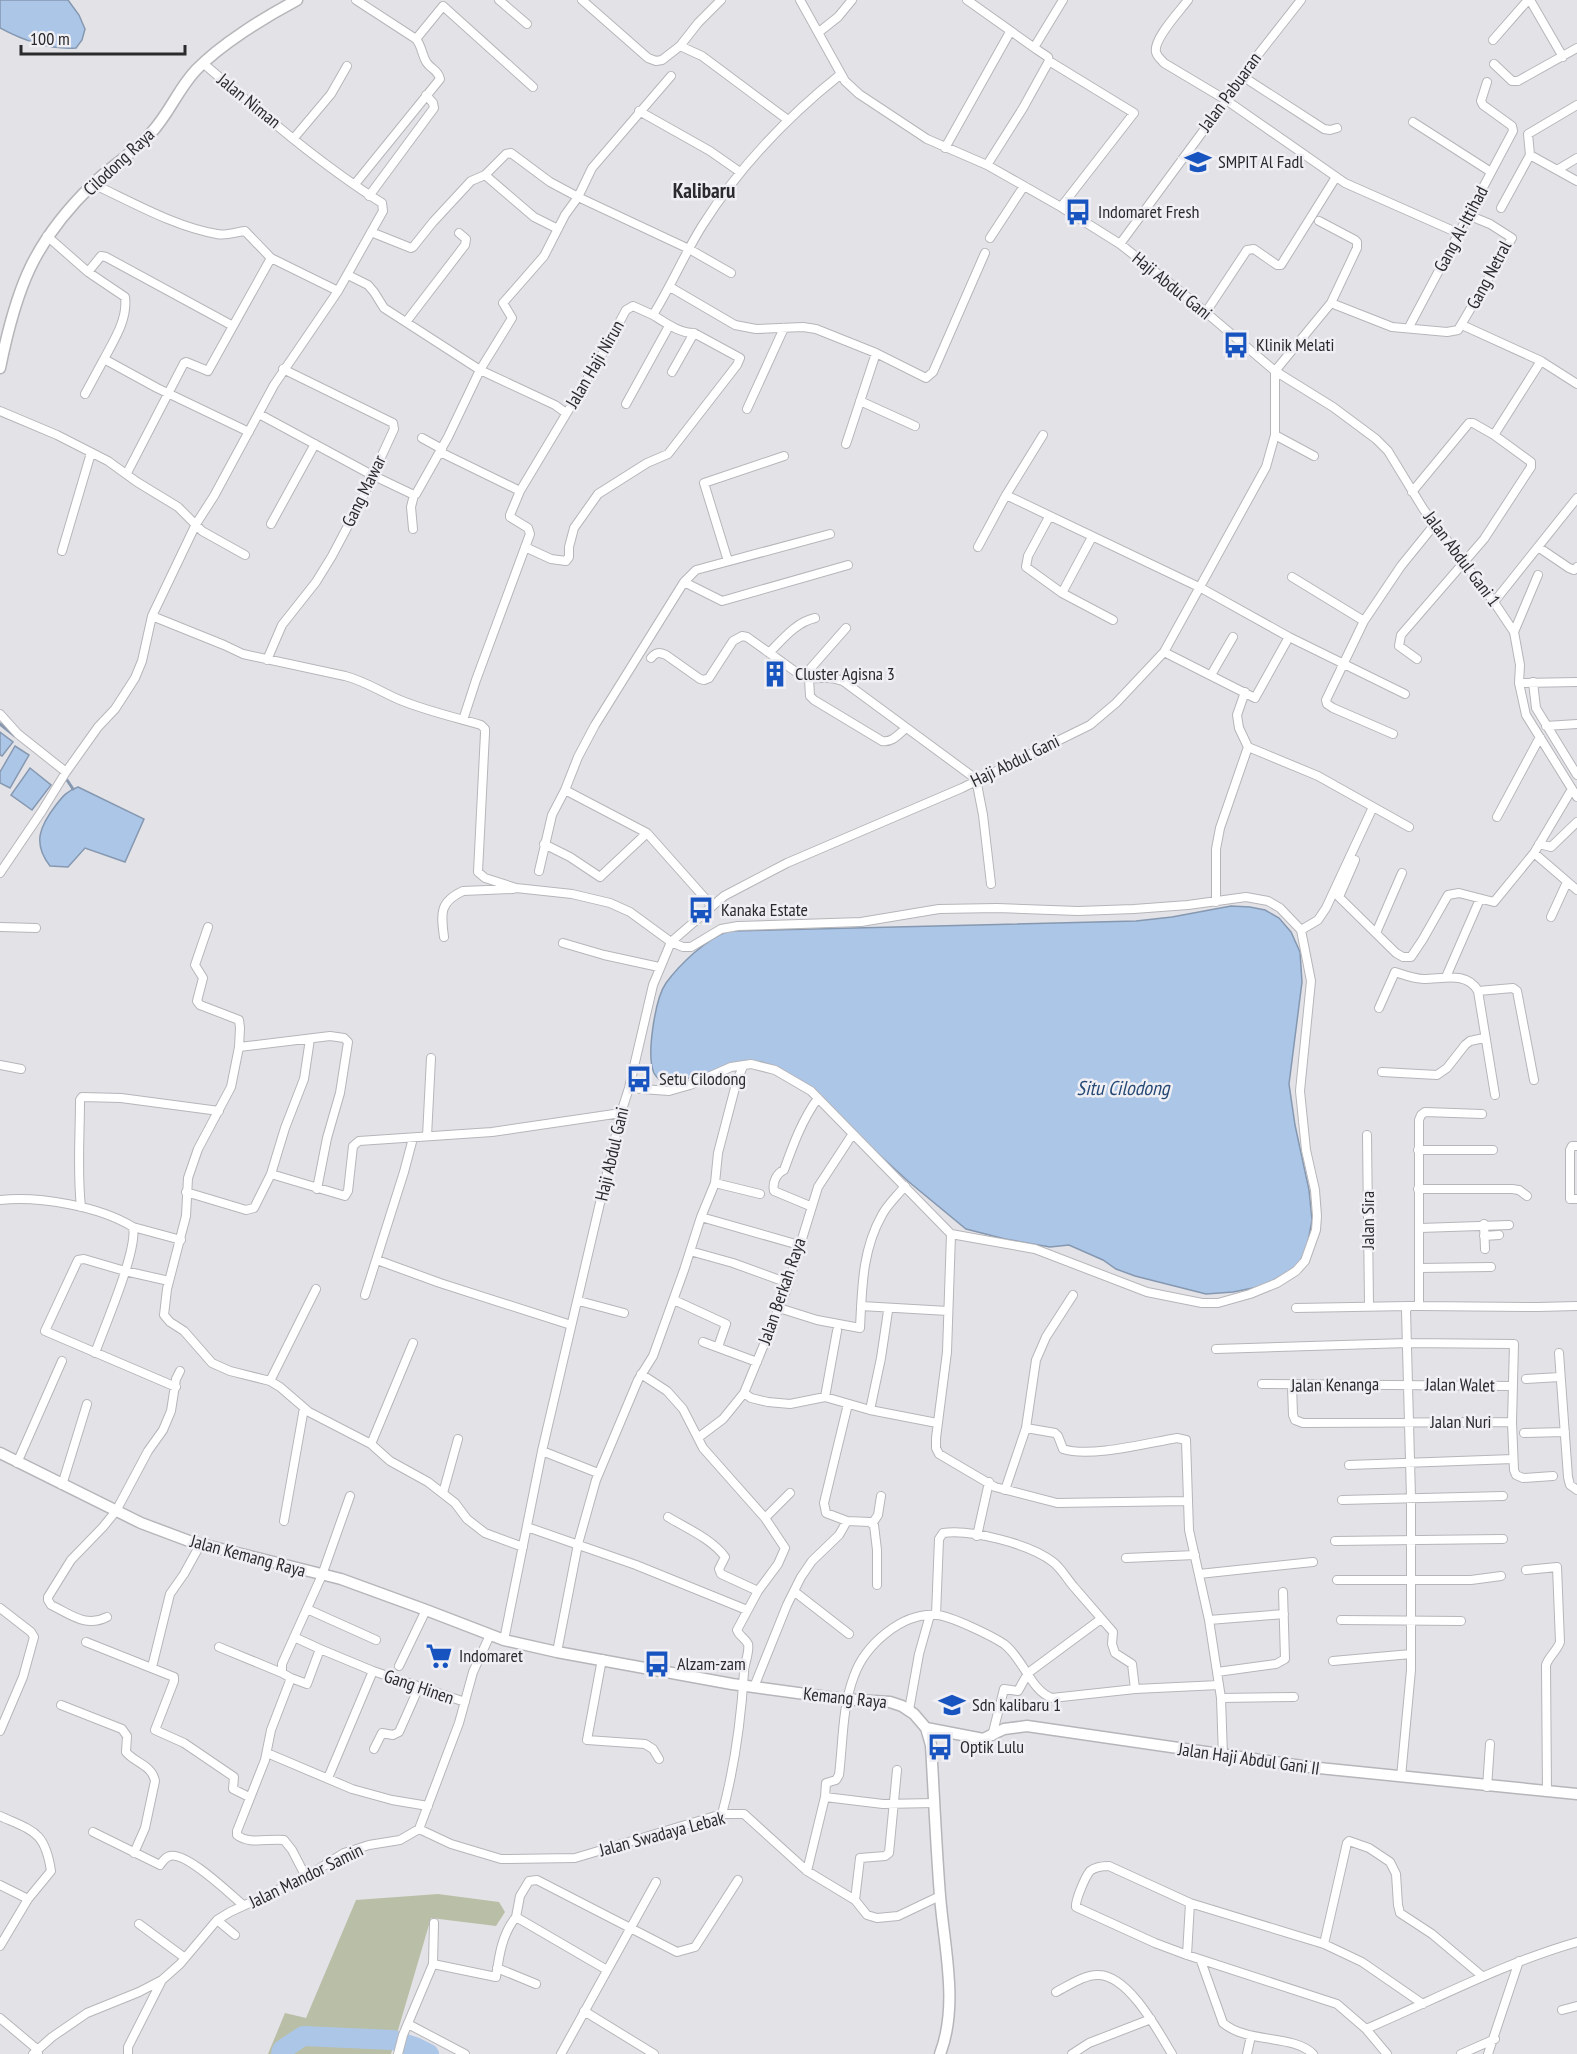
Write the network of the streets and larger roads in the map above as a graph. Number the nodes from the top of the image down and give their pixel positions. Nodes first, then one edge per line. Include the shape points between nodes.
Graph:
1 (297, 0) edge
2 (357, 0) edge
3 (500, 0) edge
4 (582, 0) edge
5 (722, 0) edge
6 (800, 0) edge
7 (852, 0) edge
8 (1063, 0) edge
9 (1188, 0) edge
10 (1529, 0) edge
11 (969, 1) edge
12 (1298, 1) edge
13 (446, 3) edge
14 (527, 24) dead end
15 (819, 32) junction
16 (1010, 32) junction
17 (416, 39) junction
18 (1493, 40) dead end
19 (680, 46) junction
20 (1577, 48) edge
21 (1036, 49) junction
22 (1563, 57) junction
23 (1049, 61) junction
24 (204, 64) junction
25 (1494, 64) dead end
26 (348, 66) dead end
27 (841, 74) junction
28 (671, 75) dead end
29 (1242, 76) junction
30 (1487, 82) dead end
31 (533, 87) dead end
32 (426, 95) junction
33 (1226, 100) junction
34 (1577, 105) edge
35 (639, 111) junction
36 (788, 120) junction
37 (1413, 122) dead end
38 (1337, 128) dead end
39 (294, 138) junction
40 (945, 147) junction
41 (1530, 155) junction
42 (1577, 158) edge
43 (987, 165) junction
44 (1557, 170) junction
45 (740, 172) junction
46 (1491, 172) junction
47 (485, 175) junction
48 (1336, 177) junction
49 (1577, 181) edge
50 (93, 184) junction
51 (355, 184) junction
52 (1024, 186) junction
53 (369, 195) junction
54 (578, 197) junction
55 (1061, 207) junction
56 (1501, 208) dead end
57 (1468, 215) junction
58 (1319, 222) dead end
59 (558, 229) junction
60 (371, 231) junction
61 (459, 233) dead end
62 (1458, 233) junction
63 (47, 236) junction
64 (990, 238) dead end
65 (1120, 244) junction
66 (689, 249) junction
67 (984, 253) dead end
68 (271, 258) junction
69 (88, 272) junction
70 (731, 273) dead end
71 (348, 274) junction
72 (670, 288) junction
73 (338, 291) junction
74 (1331, 303) junction
75 (1206, 312) junction
76 (653, 315) junction
77 (406, 322) junction
78 (1462, 325) junction
79 (233, 326) junction
80 (669, 326) junction
81 (1409, 327) junction
82 (784, 328) junction
83 (694, 333) junction
84 (876, 353) junction
85 (104, 359) junction
86 (1541, 361) junction
87 (0, 368) edge
88 (284, 369) junction
89 (480, 370) junction
90 (1275, 371) junction
91 (672, 372) dead end
92 (1577, 384) edge
93 (170, 393) junction
94 (85, 394) dead end
95 (860, 401) junction
96 (626, 404) dead end
97 (747, 409) dead end
98 (0, 411) edge
99 (566, 413) junction
100 (259, 414) junction
101 (915, 426) dead end
102 (249, 432) junction
103 (1043, 435) dead end
104 (1275, 435) junction
105 (1494, 435) junction
106 (422, 438) dead end
107 (315, 444) junction
108 (846, 444) dead end
109 (441, 450) junction
110 (91, 453) junction
111 (784, 456) dead end
112 (1314, 456) dead end
113 (127, 473) junction
114 (372, 475) junction
115 (520, 491) junction
116 (1412, 492) junction
117 (414, 495) junction
118 (1006, 495) junction
119 (1577, 498) edge
120 (1049, 517) junction
121 (196, 524) junction
122 (271, 524) dead end
123 (1435, 524) junction
124 (414, 529) dead end
125 (830, 534) dead end
126 (1092, 537) junction
127 (525, 547) junction
128 (978, 547) dead end
129 (1538, 547) junction
130 (62, 551) dead end
131 (244, 555) dead end
132 (728, 561) junction
133 (1464, 564) junction
134 (848, 565) dead end
135 (1577, 567) edge
136 (1538, 575) dead end
137 (1292, 577) dead end
138 (684, 582) junction
139 (1201, 588) junction
140 (1062, 593) junction
141 (1494, 602) junction
142 (152, 616) junction
143 (815, 618) dead end
144 (1113, 620) dead end
145 (1364, 621) junction
146 (846, 628) dead end
147 (1514, 632) junction
148 (1289, 637) junction
149 (1233, 638) dead end
150 (1164, 652) junction
151 (769, 653) junction
152 (651, 658) dead end
153 (1417, 659) dead end
154 (267, 660) junction
155 (1343, 664) junction
156 (1211, 675) junction
157 (806, 678) junction
158 (1533, 682) junction
159 (1577, 682) edge
160 (1519, 683) junction
161 (1245, 692) junction
162 (1405, 694) dead end
163 (0, 714) edge
164 (464, 720) junction
165 (1577, 724) edge
166 (1545, 726) junction
167 (906, 728) junction
168 (1393, 734) dead end
169 (1540, 737) junction
170 (1248, 747) junction
171 (1576, 769) edge
172 (66, 772) junction
173 (976, 779) junction
174 (565, 790) junction
175 (1575, 793) edge
176 (1373, 807) junction
177 (1497, 817) dead end
178 (1577, 822) edge
179 (1409, 827) dead end
180 (647, 833) junction
181 (544, 844) junction
182 (1539, 844) junction
183 (1534, 853) junction
184 (1355, 860) dead end
185 (540, 871) dead end
186 (0, 873) edge
187 (1402, 873) dead end
188 (1567, 882) junction
189 (991, 884) dead end
190 (516, 888) junction
191 (1577, 890) edge
192 (1480, 899) junction
193 (1216, 902) junction
194 (711, 905) junction
195 (1551, 917) dead end
196 (0, 927) edge
197 (208, 927) dead end
198 (36, 928) dead end
199 (1301, 930) junction
200 (1376, 933) junction
201 (444, 937) dead end
202 (670, 942) junction
203 (563, 943) dead end
204 (659, 967) junction
205 (1446, 977) junction
206 (1478, 991) junction
207 (1379, 1008) dead end
208 (1484, 1038) junction
209 (310, 1039) junction
210 (239, 1047) junction
211 (431, 1058) dead end
212 (0, 1065) edge
213 (743, 1066) junction
214 (21, 1069) dead end
215 (1382, 1072) dead end
216 (1534, 1080) dead end
217 (629, 1088) junction
218 (1495, 1095) dead end
219 (818, 1098) junction
220 (219, 1111) junction
221 (621, 1113) junction
222 (1482, 1114) dead end
223 (852, 1135) junction
224 (1367, 1135) dead end
225 (427, 1136) junction
226 (411, 1144) junction
227 (1577, 1146) edge
228 (1418, 1150) junction
229 (1493, 1150) dead end
230 (271, 1174) junction
231 (715, 1183) junction
232 (905, 1186) junction
233 (316, 1189) junction
234 (1418, 1189) junction
235 (186, 1192) junction
236 (760, 1194) dead end
237 (1527, 1196) dead end
238 (1577, 1199) edge
239 (0, 1200) edge
240 (810, 1206) junction
241 (81, 1207) junction
242 (701, 1217) junction
243 (1484, 1224) junction
244 (1509, 1225) dead end
245 (133, 1227) junction
246 (1420, 1228) junction
247 (951, 1234) junction
248 (1498, 1235) dead end
249 (1484, 1236) junction
250 (181, 1240) junction
251 (799, 1245) junction
252 (1485, 1249) dead end
253 (690, 1251) junction
254 (377, 1260) junction
255 (1491, 1267) dead end
256 (1419, 1268) junction
257 (125, 1271) junction
258 (169, 1281) junction
259 (788, 1283) junction
260 (316, 1289) dead end
261 (365, 1294) dead end
262 (1073, 1295) dead end
263 (579, 1300) junction
264 (674, 1300) junction
265 (861, 1305) junction
266 (1577, 1305) edge
267 (1369, 1306) junction
268 (1409, 1306) junction
269 (1419, 1306) junction
270 (779, 1308) junction
271 (1296, 1308) dead end
272 (888, 1311) dead end
273 (948, 1311) junction
274 (624, 1313) dead end
275 (571, 1325) junction
276 (837, 1331) dead end
277 (704, 1342) dead end
278 (412, 1343) dead end
279 (1407, 1344) junction
280 (718, 1347) junction
281 (1216, 1349) dead end
282 (95, 1353) junction
283 (1559, 1353) dead end
284 (62, 1362) dead end
285 (757, 1362) junction
286 (180, 1371) dead end
287 (641, 1374) junction
288 (1560, 1377) junction
289 (1526, 1379) dead end
290 (270, 1381) junction
291 (1262, 1384) dead end
292 (1408, 1384) junction
293 (1292, 1386) junction
294 (1512, 1386) junction
295 (176, 1387) junction
296 (744, 1393) junction
297 (825, 1397) junction
298 (87, 1404) dead end
299 (848, 1404) junction
300 (304, 1408) junction
301 (870, 1410) junction
302 (1409, 1422) junction
303 (1512, 1422) junction
304 (937, 1423) junction
305 (1026, 1428) junction
306 (1565, 1432) junction
307 (1524, 1433) dead end
308 (699, 1437) junction
309 (458, 1439) dead end
310 (371, 1444) junction
311 (542, 1451) junction
312 (0, 1453) edge
313 (1513, 1459) junction
314 (1410, 1462) junction
315 (17, 1463) junction
316 (1349, 1465) dead end
317 (598, 1473) junction
318 (1553, 1476) dead end
319 (989, 1482) junction
320 (62, 1485) junction
321 (1005, 1490) junction
322 (1577, 1490) edge
323 (443, 1493) junction
324 (790, 1493) dead end
325 (350, 1496) dead end
326 (881, 1496) dead end
327 (1503, 1496) dead end
328 (1411, 1498) junction
329 (1342, 1500) dead end
330 (1187, 1501) junction
331 (116, 1511) junction
332 (668, 1517) dead end
333 (765, 1518) junction
334 (284, 1521) dead end
335 (847, 1521) junction
336 (872, 1524) junction
337 (527, 1527) junction
338 (977, 1536) junction
339 (1503, 1539) dead end
340 (1411, 1540) junction
341 (1335, 1541) dead end
342 (200, 1545) junction
343 (578, 1545) junction
344 (523, 1547) junction
345 (1196, 1555) junction
346 (1126, 1558) dead end
347 (1313, 1562) dead end
348 (1526, 1570) dead end
349 (1200, 1574) junction
350 (322, 1575) junction
351 (1501, 1576) dead end
352 (1337, 1580) dead end
353 (1412, 1580) junction
354 (877, 1585) dead end
355 (758, 1591) junction
356 (795, 1592) junction
357 (1283, 1592) dead end
358 (0, 1608) edge
359 (307, 1609) junction
360 (426, 1610) junction
361 (747, 1610) junction
362 (1284, 1614) junction
363 (933, 1615) junction
364 (106, 1617) dead end
365 (1101, 1619) junction
366 (1209, 1620) junction
367 (1341, 1620) dead end
368 (1461, 1621) dead end
369 (1412, 1622) junction
370 (849, 1634) dead end
371 (489, 1635) junction
372 (294, 1637) junction
373 (376, 1640) dead end
374 (504, 1640) junction
375 (86, 1642) dead end
376 (219, 1647) dead end
377 (320, 1649) junction
378 (557, 1652) junction
379 (602, 1659) junction
380 (1333, 1660) dead end
381 (1411, 1662) junction
382 (399, 1666) dead end
383 (152, 1667) junction
384 (373, 1671) junction
385 (1217, 1672) junction
386 (282, 1673) junction
387 (1028, 1673) junction
388 (291, 1678) junction
389 (1219, 1685) junction
390 (418, 1687) junction
391 (749, 1687) junction
392 (1135, 1689) junction
393 (1294, 1697) dead end
394 (1221, 1698) junction
395 (847, 1699) junction
396 (465, 1702) junction
397 (61, 1705) dead end
398 (909, 1710) junction
399 (926, 1728) junction
400 (0, 1731) edge
401 (992, 1736) junction
402 (1490, 1744) dead end
403 (374, 1749) dead end
404 (267, 1753) junction
405 (1223, 1756) junction
406 (659, 1759) dead end
407 (897, 1770) dead end
408 (328, 1778) junction
409 (1401, 1778) junction
410 (1487, 1787) junction
411 (1547, 1792) junction
412 (1577, 1794) edge
413 (249, 1797) junction
414 (825, 1797) junction
415 (935, 1803) junction
416 (894, 1805) junction
417 (429, 1806) junction
418 (722, 1814) junction
419 (0, 1816) edge
420 (419, 1829) junction
421 (93, 1832) dead end
422 (134, 1853) junction
423 (807, 1871) junction
424 (306, 1877) junction
425 (738, 1880) dead end
426 (657, 1882) dead end
427 (0, 1885) edge
428 (940, 1896) junction
429 (28, 1899) junction
430 (855, 1900) junction
431 (1190, 1903) junction
432 (243, 1905) junction
433 (516, 1917) junction
434 (217, 1920) junction
435 (434, 1923) dead end
436 (139, 1924) dead end
437 (630, 1927) junction
438 (235, 1935) dead end
439 (1577, 1942) edge
440 (1324, 1944) junction
441 (0, 1946) edge
442 (1187, 1955) junction
443 (185, 1958) junction
444 (1519, 1960) junction
445 (1201, 1961) junction
446 (433, 1964) junction
447 (497, 1968) junction
448 (606, 1970) junction
449 (1482, 1976) junction
450 (162, 1980) junction
451 (536, 1984) dead end
452 (1056, 1992) dead end
453 (1423, 2004) junction
454 (1577, 2006) edge
455 (1562, 2010) dead end
456 (584, 2011) junction
457 (0, 2018) edge
458 (1150, 2019) junction
459 (408, 2024) junction
460 (1366, 2029) junction
461 (1251, 2036) junction
462 (1495, 2039) junction
463 (399, 2051) edge
464 (36, 2053) edge
465 (128, 2054) edge
466 (465, 2054) edge
467 (561, 2054) edge
468 (654, 2054) edge
469 (940, 2054) edge
470 (1072, 2054) edge
471 (1172, 2054) edge
472 (1247, 2054) edge
473 (1313, 2054) edge
474 (1387, 2054) edge
475 (1461, 2054) edge
476 (1488, 2054) edge

1 - 24 street, Cilodong Raya via 226,44
2 - 17 street
3 - 14 street
4 - 19 street via 648,58 662,60
5 - 19 street
6 - 15 street, Haji Abdul Gani
7 - 15 street
8 - 21 street
9 - 33 street via 1158,40 1157,57
10 - 18 street
10 - 22 street
11 - 16 street
12 - 29 street, Jalan Pabuaran
13 - 17 street
13 - 31 street
15 - 27 street, Haji Abdul Gani
16 - 21 street
16 - 40 street
17 - 32 street via 426,62 439,73 440,79
19 - 36 street via 702,56
20 - 22 street
21 - 23 street
22 - 25 street via 1518,81 1512,81
23 - 43 street
23 - 55 street via 1134,113
24 - 39 street, Jalan Niman
24 - 50 street, Cilodong Raya via 187,82 162,122
26 - 39 street via 331,94
27 - 36 street
27 - 40 street, Haji Abdul Gani via 881,110
28 - 35 street
29 - 33 street, Jalan Pabuaran
29 - 38 street via 1324,129
30 - 46 street, Gang Al-Ittihad via 1483,105 1512,126 1513,131
32 - 51 street
32 - 53 street via 434,108
33 - 48 street
33 - 65 street, Jalan Pabuaran
34 - 41 street via 1528,134
35 - 45 street
35 - 54 street via 592,168
36 - 45 street
37 - 46 street
39 - 51 street, Jalan Niman
40 - 43 street, Haji Abdul Gani
41 - 44 street
41 - 56 street
42 - 44 street
43 - 52 street, Haji Abdul Gani
44 - 49 street
45 - 66 street
46 - 57 street, Gang Al-Ittihad
47 - 54 street via 511,153
47 - 59 street via 534,217
47 - 60 street via 471,181 411,248
48 - 62 street
48 - 75 street via 1281,265 1254,249 1247,250
50 - 63 street, Cilodong Raya
50 - 68 street via 151,213 202,230 220,235 245,231
51 - 53 street, Jalan Niman
52 - 55 street, Haji Abdul Gani
52 - 64 street
53 - 60 street via 383,207
54 - 59 street
54 - 66 street
55 - 65 street, Haji Abdul Gani
57 - 62 street, Gang Al-Ittihad
57 - 78 street, Gang Netral via 1512,238
58 - 74 street via 1357,242
59 - 89 street via 544,256 503,303 512,318
60 - 71 street
61 - 77 street via 466,239 465,245
62 - 81 street, Gang Al-Ittihad
63 - 69 street
63 - 87 street, Cilodong Raya via 21,285
65 - 75 street, Haji Abdul Gani
66 - 70 street
66 - 72 street
67 - 84 street via 930,376 926,378
68 - 73 street
68 - 79 street
69 - 79 street via 101,256 106,257
69 - 85 street via 125,297 127,307
71 - 73 street
71 - 77 street via 368,285 384,308
72 - 76 street
72 - 82 street via 735,325
73 - 88 street
74 - 81 street via 1392,327
74 - 90 street
75 - 90 street, Haji Abdul Gani
76 - 80 street
76 - 99 street, Jalan Haji Nirun via 633,306 626,310
77 - 89 street
78 - 81 street via 1455,332
78 - 86 street
79 - 93 street via 208,371 185,362
80 - 83 street
80 - 96 street
82 - 84 street via 816,329
82 - 97 street
83 - 91 street
83 - 127 street via 740,358 668,454 598,494 574,528 566,561
84 - 95 street
85 - 93 street
85 - 94 street
86 - 92 street
86 - 105 street
88 - 100 street
88 - 114 street, Gang Mawar via 393,423 392,436
89 - 99 street
89 - 109 street
90 - 104 street, Haji Abdul Gani
90 - 116 street, Jalan Abdul Gani 1 via 1333,406 1377,439
93 - 102 street
93 - 113 street
95 - 101 street
95 - 108 street
98 - 110 street
99 - 115 street, Jalan Haji Nirun
100 - 102 street
100 - 107 street
102 - 121 street
103 - 118 street
104 - 112 street
104 - 139 street, Haji Abdul Gani via 1266,467
105 - 116 street via 1468,423
105 - 133 street via 1524,455 1531,467
106 - 109 street
107 - 114 street
107 - 122 street
109 - 115 street
109 - 117 street
110 - 113 street
110 - 130 street
111 - 132 street via 704,483
113 - 121 street
114 - 117 street
114 - 154 street, Gang Mawar via 332,556 282,626
115 - 127 street, Jalan Haji Nirun via 510,515 530,530
116 - 123 street, Jalan Abdul Gani 1
117 - 124 street
118 - 120 street
118 - 128 street
119 - 129 street
120 - 126 street
120 - 140 street via 1026,567
121 - 131 street
121 - 142 street
123 - 133 street, Jalan Abdul Gani 1
123 - 145 street
125 - 132 street
126 - 139 street
126 - 140 street
127 - 164 street
129 - 135 street via 1569,568
129 - 141 street
132 - 138 street via 696,570
133 - 141 street, Jalan Abdul Gani 1
133 - 153 street via 1399,641 1402,650
134 - 138 street via 722,601
136 - 147 street
137 - 145 street
138 - 174 street via 595,725
139 - 148 street
139 - 150 street, Haji Abdul Gani
140 - 144 street
141 - 147 street, Jalan Abdul Gani 1
142 - 154 street
142 - 172 street via 135,678
143 - 151 street via 799,625
145 - 155 street
146 - 157 street
147 - 160 street, Jalan Abdul Gani 1
148 - 155 street
148 - 161 street via 1258,695 1254,698
149 - 156 street
150 - 156 street
150 - 173 street, Haji Abdul Gani via 1090,725
151 - 152 street via 747,637 737,637 704,680 660,652
151 - 157 street
154 - 164 street via 358,680 409,704
155 - 162 street
155 - 168 street via 1327,704
156 - 161 street
157 - 167 street via 827,676 843,681
157 - 167 street via 814,700 882,741 893,739
158 - 159 street
158 - 160 street
158 - 166 street via 1536,708
160 - 169 street, Jalan Abdul Gani 1 via 1527,715
161 - 170 street via 1237,715
163 - 172 street via 18,734
164 - 190 street via 485,729 477,870 485,878
165 - 166 street
166 - 171 street
167 - 173 street
169 - 175 street, Jalan Abdul Gani 1
169 - 177 street
170 - 176 street via 1318,776
170 - 193 street via 1220,828
172 - 186 street
173 - 189 street
173 - 194 street, Haji Abdul Gani via 787,863
174 - 180 street
174 - 181 street via 552,814
175 - 182 street
176 - 179 street
176 - 199 street via 1326,908 1317,920
178 - 182 street via 1551,847
180 - 181 street via 600,877
180 - 194 street
181 - 185 street
182 - 183 street
183 - 188 street
183 - 192 street via 1494,902
184 - 200 street via 1339,897
187 - 200 street
188 - 191 street
188 - 195 street
190 - 201 street via 457,894 442,909
190 - 202 street via 610,903 630,912
192 - 200 street via 1448,894 1411,957 1396,953
192 - 205 street
193 - 199 street via 1246,897 1268,900
193 - 202 street via 1090,911 939,909 861,922 738,926 722,929 691,947
194 - 202 street, Haji Abdul Gani
196 - 198 street
197 - 210 street via 195,966 203,978 197,1001 239,1020
199 - 247 street via 1311,981 1300,1091 1317,1216 1301,1267 1250,1294 1202,1303 1147,1292 1035,1249
202 - 204 street, Haji Abdul Gani
203 - 204 street
204 - 217 street, Haji Abdul Gani
205 - 206 street via 1467,980
205 - 207 street via 1422,979 1395,972
206 - 208 street
206 - 216 street via 1517,991
208 - 215 street via 1465,1044 1437,1075
208 - 218 street
209 - 210 street
209 - 230 street via 304,1079
209 - 233 street via 330,1036 348,1041 340,1093
210 - 220 street via 231,1088
211 - 225 street
212 - 214 street
213 - 217 street via 669,1091
213 - 219 street via 776,1070
213 - 231 street via 718,1153
217 - 221 street, Haji Abdul Gani
219 - 223 street
219 - 240 street via 773,1186 774,1191
220 - 235 street via 193,1161
220 - 241 street via 82,1097 77,1177
221 - 225 street via 492,1132
221 - 263 street, Haji Abdul Gani
222 - 228 street via 1421,1114
223 - 232 street
223 - 240 street, Jalan Berkah Raya
224 - 267 street, Jalan Sira
225 - 226 street
226 - 233 street via 359,1141 353,1146 345,1196
226 - 254 street
227 - 238 street via 1570,1150 1570,1199
228 - 229 street
228 - 234 street
230 - 233 street
230 - 235 street via 250,1210
231 - 236 street
231 - 242 street
232 - 247 street
232 - 265 street via 883,1213 869,1243
234 - 237 street via 1512,1189
234 - 246 street
235 - 250 street
239 - 241 street via 34,1199
240 - 251 street, Jalan Berkah Raya
241 - 245 street
242 - 251 street
242 - 253 street
243 - 244 street
243 - 246 street
243 - 249 street
245 - 250 street
245 - 257 street
246 - 256 street
247 - 273 street
248 - 249 street
249 - 252 street
250 - 258 street
251 - 259 street, Jalan Berkah Raya
253 - 259 street
253 - 264 street
254 - 261 street
254 - 275 street
255 - 256 street
256 - 269 street
257 - 258 street
257 - 282 street
257 - 282 street via 78,1260 45,1330
258 - 290 street via 164,1315 170,1322 218,1366
259 - 270 street, Jalan Berkah Raya
260 - 290 street
262 - 305 street via 1036,1360
263 - 274 street
263 - 275 street, Haji Abdul Gani
264 - 280 street via 726,1324
264 - 287 street via 653,1356
265 - 270 street via 858,1329
265 - 273 street
266 - 269 street
267 - 268 street
267 - 271 street
268 - 269 street
268 - 279 street
270 - 285 street, Jalan Berkah Raya
272 - 301 street
273 - 304 street via 947,1352
275 - 311 street, Haji Abdul Gani
276 - 297 street
277 - 280 street
278 - 310 street
279 - 281 street
279 - 292 street
279 - 294 street via 1514,1344
280 - 285 street
282 - 295 street
283 - 288 street
284 - 315 street
285 - 296 street, Jalan Berkah Raya
286 - 295 street
287 - 308 street via 667,1391
287 - 317 street
288 - 289 street
288 - 306 street
290 - 300 street
291 - 293 street, Jalan Kenanga
292 - 293 street, Jalan Kenanga
292 - 294 street, Jalan Walet
292 - 302 street
293 - 302 street, Jalan Nuri via 1293,1415 1304,1423
294 - 303 street
295 - 331 street via 167,1422
296 - 297 street via 751,1398 790,1404
296 - 308 street, Jalan Berkah Raya via 723,1419
297 - 299 street
298 - 320 street
299 - 301 street
299 - 335 street via 824,1503 826,1513
300 - 310 street
300 - 334 street
301 - 304 street
302 - 303 street, Jalan Nuri
302 - 314 street
303 - 313 street
304 - 319 street via 939,1454
305 - 321 street
305 - 330 street via 1055,1434 1063,1449 1069,1451 1186,1440
306 - 307 street
306 - 322 street via 1568,1482
308 - 333 street via 703,1448
309 - 323 street
310 - 323 street via 390,1461
311 - 317 street
311 - 337 street, Haji Abdul Gani
312 - 315 street, Jalan Kemang Raya
313 - 314 street
313 - 318 street via 1518,1477
314 - 316 street
314 - 328 street
315 - 320 street, Jalan Kemang Raya
317 - 343 street
319 - 321 street
319 - 338 street
320 - 331 street, Jalan Kemang Raya
321 - 330 street via 1072,1504
323 - 344 street via 477,1528
324 - 333 street
325 - 350 street
326 - 336 street
327 - 328 street
328 - 329 street
328 - 340 street
330 - 345 street
331 - 342 street, Jalan Kemang Raya
331 - 364 street via 71,1560 48,1600 85,1621 97,1622
332 - 355 street via 724,1554 721,1574
333 - 355 street via 785,1548
335 - 336 street
335 - 356 street via 839,1535 812,1561
336 - 354 street via 877,1538
337 - 343 street
337 - 344 street, Haji Abdul Gani
338 - 363 street via 940,1536
338 - 365 street via 1014,1542 1053,1562
339 - 340 street
340 - 341 street
340 - 353 street
342 - 350 street, Jalan Kemang Raya
342 - 383 street via 170,1594
343 - 361 street
343 - 378 street
344 - 374 street, Haji Abdul Gani
345 - 346 street
345 - 349 street
347 - 349 street
348 - 411 street via 1557,1567 1560,1641 1546,1665
349 - 366 street
350 - 359 street
350 - 360 street, Jalan Kemang Raya
351 - 353 street
352 - 353 street
353 - 369 street
355 - 361 street
356 - 370 street
356 - 391 street
357 - 362 street
358 - 400 street via 34,1637 23,1677
359 - 372 street
359 - 373 street
360 - 371 street, Jalan Kemang Raya
360 - 382 street
361 - 391 street via 737,1629 747,1644 744,1670
362 - 366 street
362 - 385 street via 1285,1659 1276,1664
363 - 387 street via 1005,1645
363 - 395 street via 914,1617 889,1631 864,1655
363 - 398 street via 919,1654
365 - 387 street
365 - 392 street via 1113,1632 1114,1653 1132,1664
366 - 385 street
367 - 369 street
368 - 369 street
369 - 381 street
371 - 374 street, Jalan Kemang Raya
371 - 396 street
372 - 377 street, Gang Hinen
372 - 386 street
374 - 378 street, Kemang Raya
375 - 383 street
376 - 386 street
377 - 384 street, Gang Hinen
377 - 388 street via 307,1684
378 - 379 street, Kemang Raya
379 - 391 street, Kemang Raya
379 - 406 street via 587,1740 645,1744
380 - 381 street
381 - 409 street
383 - 413 street via 175,1679 155,1730 184,1743 234,1778 233,1789
384 - 390 street, Gang Hinen
384 - 408 street
385 - 389 street
386 - 388 street
387 - 392 street via 1040,1691 1052,1698
387 - 401 street via 1018,1691 1004,1689
388 - 404 street via 271,1730
389 - 392 street
389 - 394 street
390 - 396 street, Gang Hinen
390 - 403 street via 399,1732 382,1733
391 - 395 street, Kemang Raya
391 - 418 street
393 - 394 street
394 - 405 street
395 - 398 street, Kemang Raya via 890,1702
395 - 414 street via 839,1775 826,1783
396 - 417 street
397 - 422 street via 122,1728 127,1737 126,1752 155,1776 145,1828
398 - 399 street, Kemang Raya
399 - 401 street, Jalan Haji Abdul Gani II via 983,1739
399 - 415 street
401 - 405 street, Jalan Haji Abdul Gani II via 1004,1728 1027,1726
402 - 410 street
404 - 408 street
404 - 413 street
405 - 409 street, Jalan Haji Abdul Gani II
407 - 416 street
408 - 417 street via 363,1791
409 - 410 street, Jalan Haji Abdul Gani II
410 - 411 street, Jalan Haji Abdul Gani II
411 - 412 street, Jalan Haji Abdul Gani II
413 - 424 street via 237,1835 248,1840 284,1840
414 - 416 street
414 - 423 street
415 - 416 street
415 - 428 street
416 - 430 street via 888,1853 860,1858
417 - 420 street
418 - 420 street, Jalan Swadaya Lebak via 575,1858 501,1859 451,1844
418 - 423 street, Jalan Swadaya Lebak via 746,1814
419 - 429 street via 37,1833 45,1844 51,1871
420 - 424 street, Jalan Mandor Samin via 400,1840 344,1853
421 - 422 street
422 - 432 street via 160,1865 168,1856 181,1858 206,1873
423 - 430 street, Jalan Swadaya Lebak
424 - 432 street, Jalan Mandor Samin
425 - 437 street via 696,1947 677,1952
426 - 437 street
427 - 429 street
428 - 430 street, Jalan Swadaya Lebak via 898,1916 877,1918 862,1910
428 - 469 street via 949,2010
429 - 441 street
431 - 440 street
431 - 442 street
431 - 442 street via 1102,1866 1091,1870 1075,1904 1118,1927
432 - 434 street, Jalan Mandor Samin
433 - 437 street via 524,1888 529,1881 537,1880
433 - 447 street via 505,1934
433 - 448 street
434 - 438 street
434 - 443 street, Jalan Mandor Samin
435 - 446 street
436 - 443 street
437 - 448 street
439 - 444 street
440 - 449 street via 1349,1841 1390,1862 1396,1874 1400,1913
440 - 453 street via 1362,1962
442 - 445 street
443 - 450 street, Jalan Mandor Samin
444 - 449 street
444 - 462 street
445 - 460 street via 1337,2004
445 - 461 street via 1223,2022
446 - 447 street via 496,1977
446 - 459 street
447 - 451 street
448 - 456 street
449 - 453 street
450 - 464 street, Jalan Mandor Samin via 87,2013
450 - 465 street
452 - 458 street via 1090,1976 1105,1976 1124,1987
453 - 460 street
454 - 455 street
456 - 467 street
456 - 468 street
457 - 464 street
458 - 470 street via 1089,2043
458 - 471 street
459 - 463 street
459 - 466 street
460 - 474 street
461 - 472 street
461 - 473 street via 1306,2047
462 - 475 street
462 - 476 street

